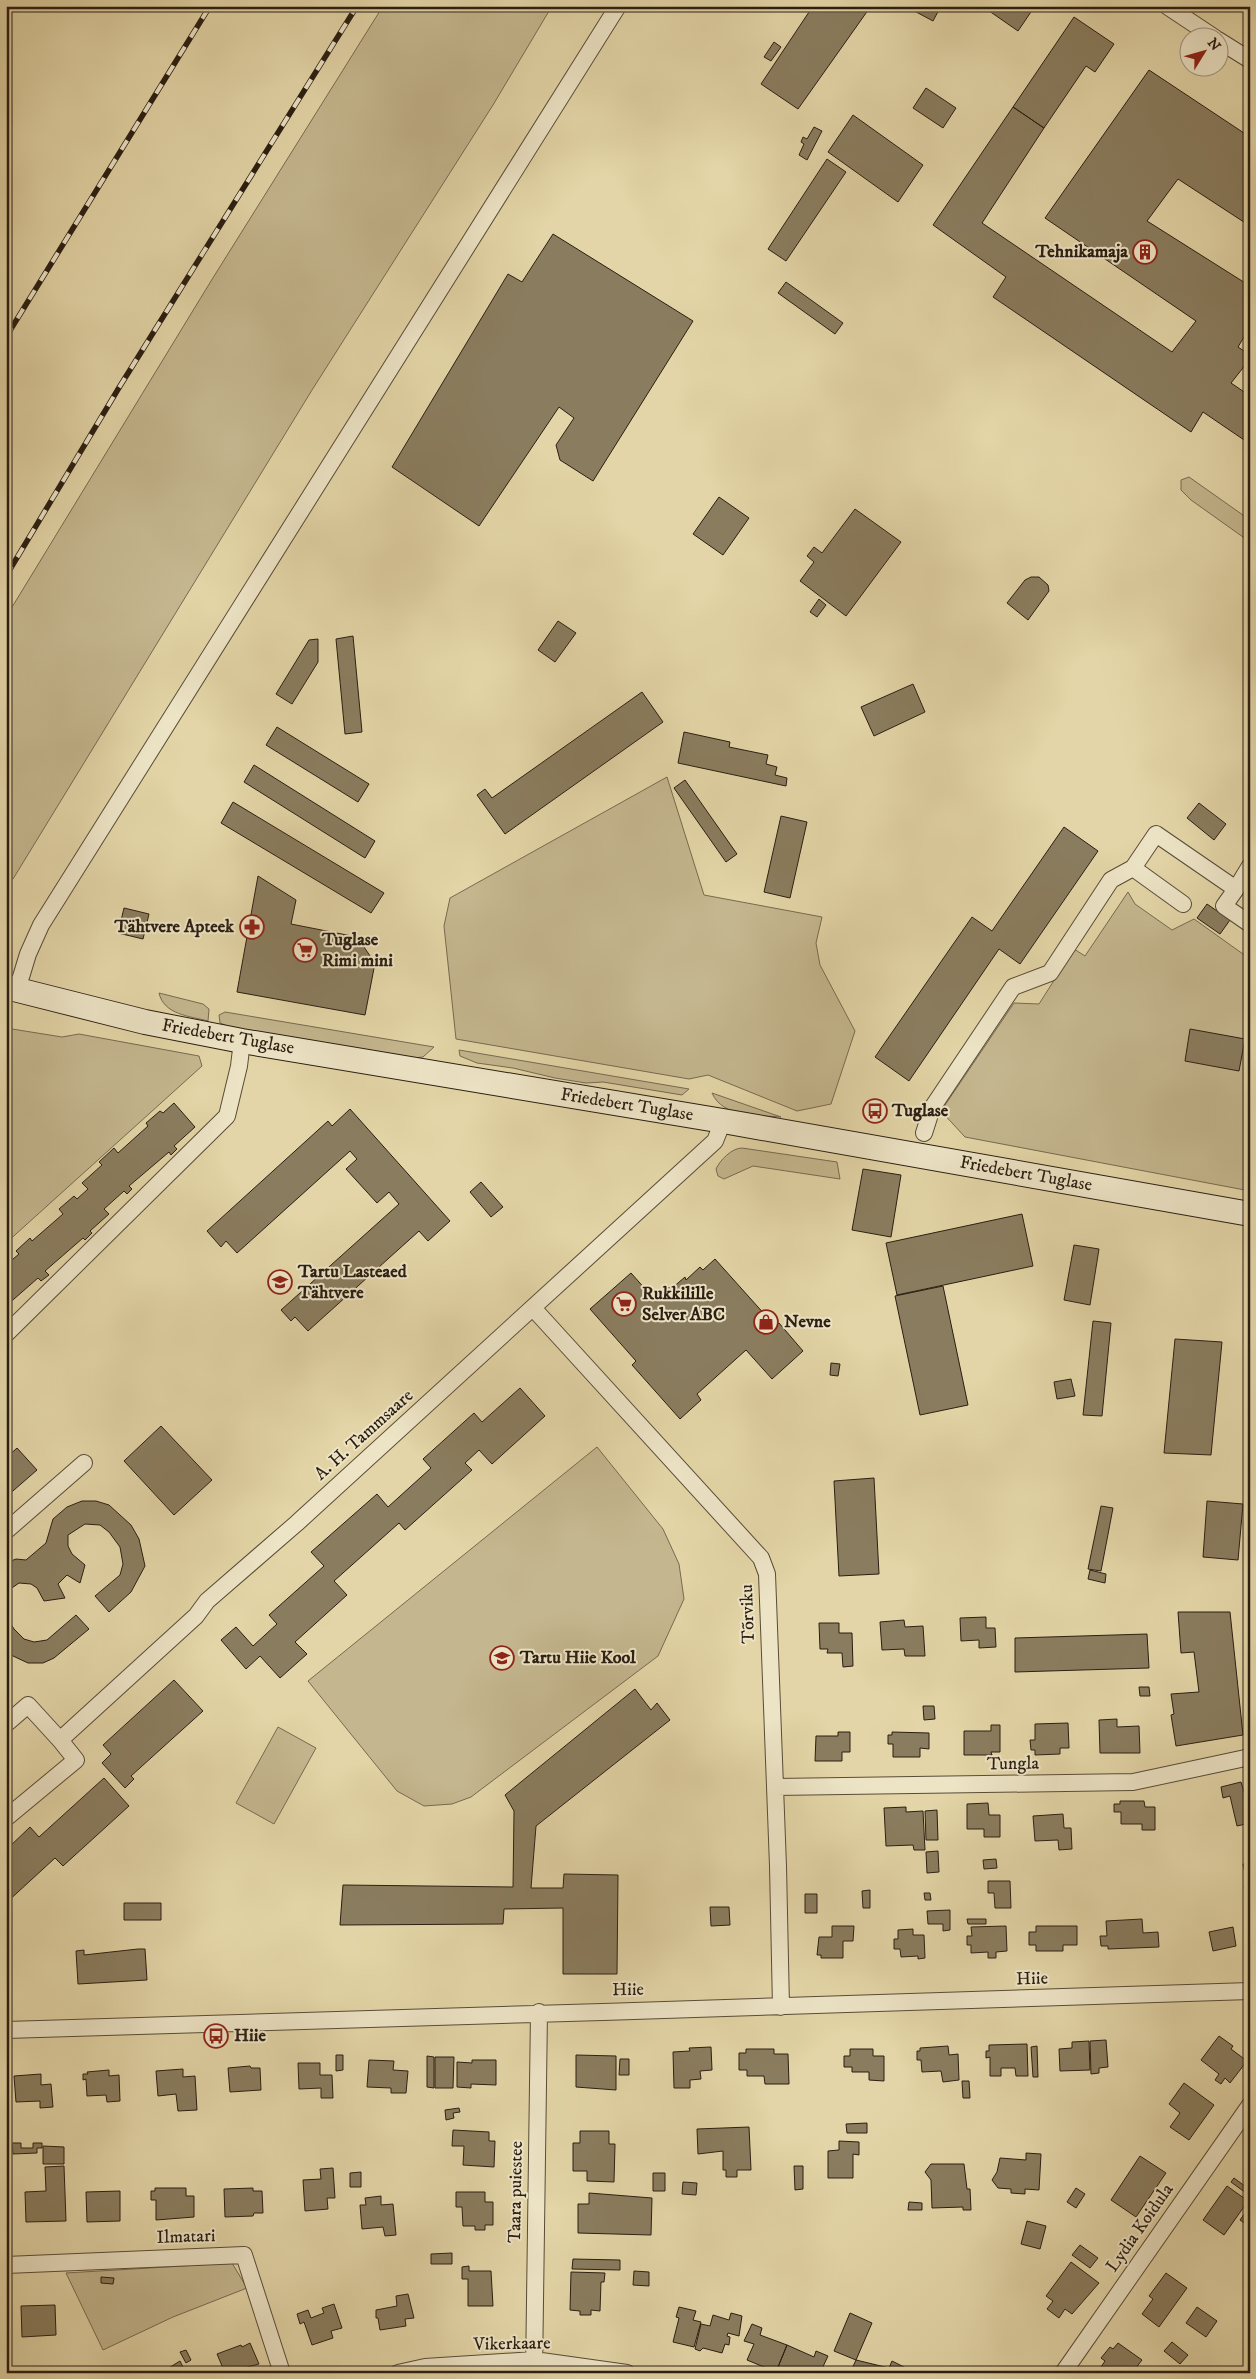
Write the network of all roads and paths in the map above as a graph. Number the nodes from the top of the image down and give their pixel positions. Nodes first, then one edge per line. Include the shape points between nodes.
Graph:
1 (618, 6) edge
2 (1167, 6) edge
3 (1200, 28) edge
4 (1228, 46) edge
5 (1250, 60) edge
6 (1250, 866) edge
7 (1133, 868) junction
8 (1236, 889) junction
9 (1183, 904) dead end
10 (1250, 924) edge
11 (11, 988) edge
12 (242, 1041) junction
13 (723, 1121) junction
14 (924, 1133) dead end
15 (1250, 1214) edge
16 (533, 1308) junction
17 (6, 1334) edge
18 (84, 1463) dead end
19 (6, 1531) edge
20 (6, 1724) edge
21 (60, 1740) junction
22 (1250, 1757) edge
23 (775, 1787) junction
24 (6, 1818) edge
25 (1250, 1991) edge
26 (781, 2007) junction
27 (539, 2012) junction
28 (6, 2030) edge
29 (1250, 2105) edge
30 (6, 2265) edge
31 (534, 2366) edge
32 (282, 2373) edge
33 (398, 2373) edge
34 (626, 2373) edge
35 (1063, 2373) edge

1 - 11 street via 41,925
2 - 3 street
4 - 5 street
6 - 8 street
7 - 8 street via 1156,834
7 - 9 street
7 - 14 street via 1111,880 1050,973 1013,987 932,1108
8 - 10 street via 1224,906
11 - 12 street, Friedebert Tuglase via 145,1022
12 - 13 street, Friedebert Tuglase
12 - 17 street via 240,1066 227,1116
13 - 15 street, Friedebert Tuglase
13 - 16 street, A. H. Tammsaare via 716,1141
16 - 21 street, A. H. Tammsaare via 207,1601 196,1616
16 - 23 street, Tõrviku via 762,1558 766,1574
18 - 19 street
20 - 21 street via 28,1704
21 - 24 street via 76,1760
22 - 23 street, Tungla via 1133,1782
23 - 26 street, Tõrviku
25 - 26 street, Hiie
26 - 27 street, Hiie
27 - 28 street, Hiie
27 - 31 street, Taara puiestee
29 - 35 street, Lydia Koidula
30 - 32 street, Ilmatari via 244,2255
31 - 33 street, Vikerkaare via 425,2367
31 - 34 street, Vikerkaare

